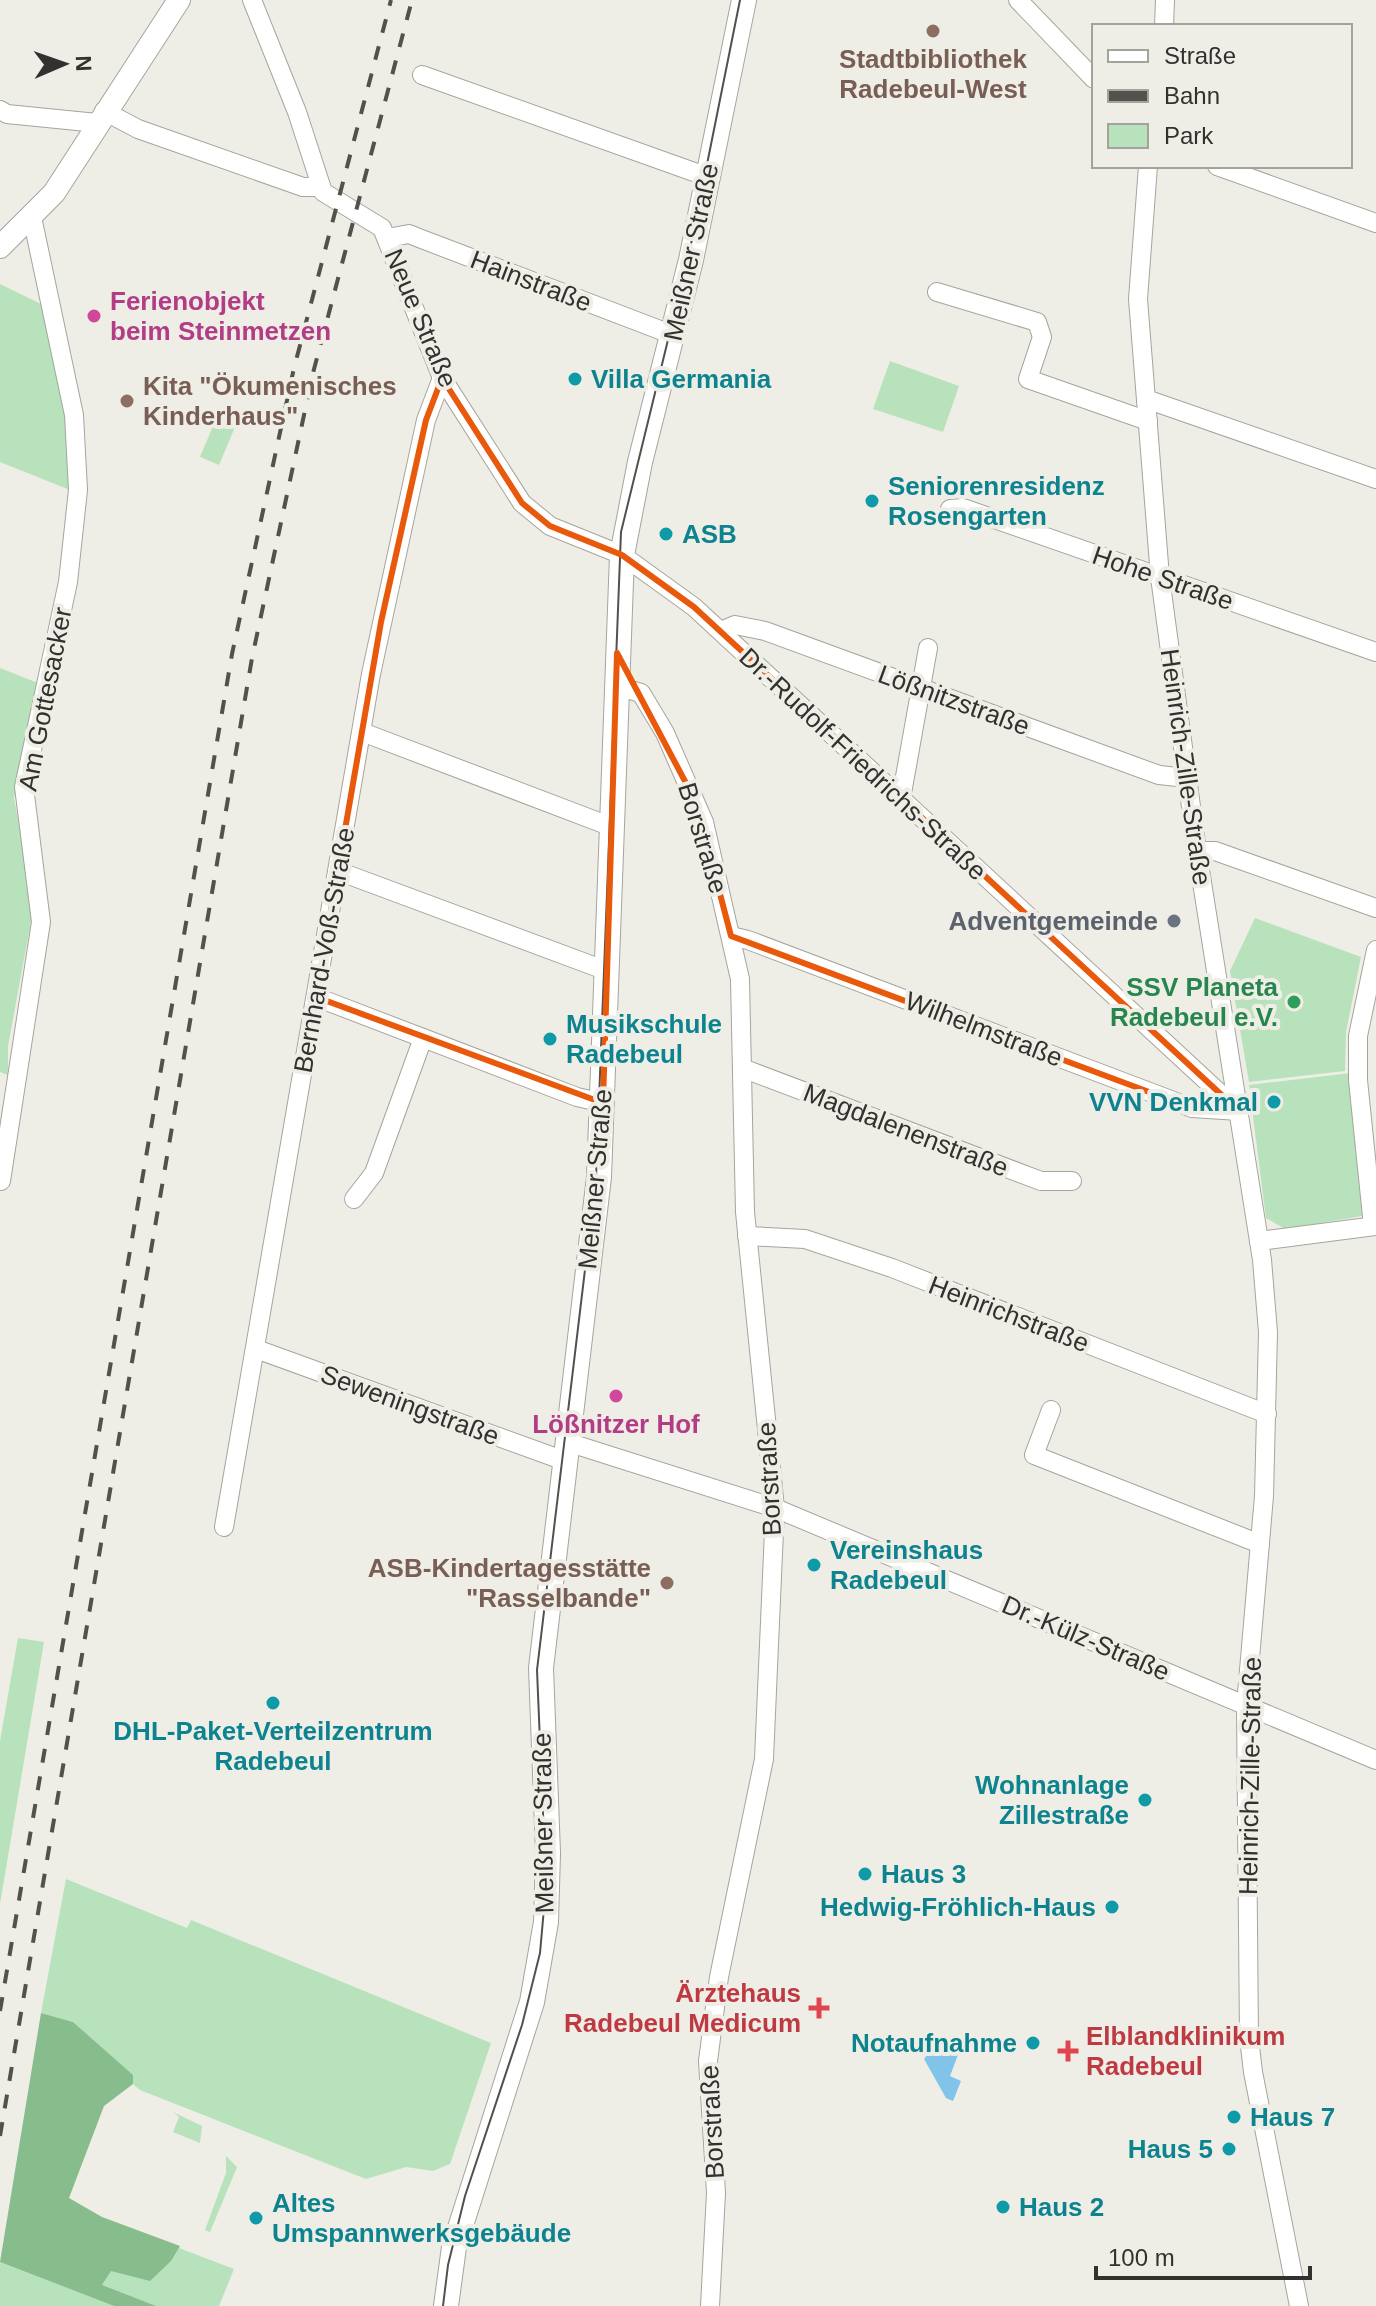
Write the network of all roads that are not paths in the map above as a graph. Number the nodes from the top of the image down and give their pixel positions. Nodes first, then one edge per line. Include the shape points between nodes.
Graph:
1 (179, 0) edge
2 (252, 0) edge
3 (744, 0) edge
4 (1018, 0) edge
5 (1165, 0) edge
6 (1164, 24) edge
7 (422, 75) dead end
8 (1092, 77) edge
9 (0, 110) edge
10 (100, 117) junction
11 (1148, 168) edge
12 (1223, 168) edge
13 (708, 177) junction
14 (320, 187) junction
15 (32, 217) junction
16 (1376, 223) edge
17 (387, 238) junction
18 (0, 247) edge
19 (937, 292) dead end
20 (673, 335) junction
21 (442, 378) junction
22 (1146, 399) junction
23 (1148, 421) junction
24 (1376, 479) edge
25 (950, 509) dead end
26 (622, 555) junction
27 (1160, 577) junction
28 (721, 631) junction
29 (928, 648) dead end
30 (1376, 652) edge
31 (616, 686) junction
32 (921, 687) junction
33 (362, 732) junction
34 (1187, 778) junction
35 (901, 799) junction
36 (612, 827) junction
37 (1197, 851) junction
38 (338, 871) junction
39 (1376, 908) edge
40 (731, 936) junction
41 (1376, 950) edge
42 (607, 971) junction
43 (316, 997) junction
44 (423, 1038) junction
45 (742, 1068) junction
46 (603, 1103) junction
47 (1239, 1111) junction
48 (1, 1181) edge
49 (1072, 1181) dead end
50 (354, 1199) dead end
51 (1375, 1226) edge
52 (747, 1236) junction
53 (1259, 1241) junction
54 (256, 1349) junction
55 (1051, 1410) dead end
56 (1267, 1414) junction
57 (566, 1451) junction
58 (775, 1508) junction
59 (224, 1527) dead end
60 (1260, 1544) junction
61 (1246, 1705) junction
62 (1376, 1760) edge
63 (446, 2306) edge
64 (710, 2306) edge
65 (1299, 2306) edge

1 - 10 street
2 - 14 street via 297,112
3 - 13 main road, Meißner Straße
4 - 8 street
5 - 6 street
7 - 13 street
9 - 10 street
10 - 14 street via 303,187
10 - 15 street via 62,182
11 - 22 street, Heinrich-Zille-Straße via 1138,299
12 - 16 street
13 - 20 main road, Meißner Straße
14 - 17 street, Neue Straße via 377,222
15 - 18 street
15 - 48 street, Am Gottesacker via 74,415 78,490 68,582 24,787 41,922
17 - 20 street, Hainstraße via 409,234
17 - 21 street, Neue Straße
19 - 23 street via 1037,322 1042,337 1028,379
20 - 26 main road, Meißner Straße
21 - 26 street, Neue Straße via 522,503 550,526
21 - 33 street, Bernhard-Voß-Straße via 422,436
22 - 23 street, Heinrich-Zille-Straße
22 - 24 street
23 - 27 street, Heinrich-Zille-Straße
25 - 27 street, Hohe Straße via 963,508
26 - 28 street, Dr.-Rudolf-Friedrichs-Straße
26 - 31 main road, Meißner Straße
27 - 30 street, Hohe Straße
27 - 34 street, Heinrich-Zille-Straße
28 - 32 street, Lößnitzstraße via 735,625 765,631
28 - 35 street, Dr.-Rudolf-Friedrichs-Straße
29 - 32 street
31 - 36 main road, Meißner Straße
31 - 40 street, Borstraße via 641,693 671,747 704,822
32 - 34 street, Lößnitzstraße via 1159,775
32 - 35 street
33 - 36 street
33 - 38 street, Bernhard-Voß-Straße
34 - 37 street, Heinrich-Zille-Straße
35 - 47 street, Dr.-Rudolf-Friedrichs-Straße
36 - 42 main road, Meißner Straße
37 - 39 street via 1215,851
37 - 47 street, Heinrich-Zille-Straße
38 - 42 street
38 - 43 street, Bernhard-Voß-Straße
40 - 45 street, Borstraße via 741,994
40 - 47 street, Wilhelmstraße via 1192,1108
41 - 51 street via 1358,1036
42 - 46 main road, Meißner Straße
43 - 44 street
43 - 54 street, Bernhard-Voß-Straße
44 - 46 street
44 - 50 street via 374,1173
45 - 49 street, Magdalenenstraße via 1041,1181
45 - 52 street, Borstraße
46 - 57 main road, Meißner Straße via 597,1202
47 - 53 street, Heinrich-Zille-Straße
51 - 53 street
52 - 56 street, Heinrichstraße via 805,1239 892,1268
52 - 58 street, Borstraße
53 - 56 street, Heinrich-Zille-Straße via 1268,1332
54 - 57 street, Seweningstraße
54 - 59 street, Bernhard-Voß-Straße
55 - 60 street via 1034,1455
56 - 60 street, Heinrich-Zille-Straße
57 - 58 street, Dr.-Külz-Straße
57 - 63 main road, Meißner Straße via 541,1668 549,1887 543,1957 457,2234
58 - 61 street, Dr.-Külz-Straße
58 - 64 street, Borstraße via 764,1759 719,1977 708,2061 716,2193
60 - 61 street, Heinrich-Zille-Straße
61 - 62 street, Dr.-Külz-Straße
61 - 65 street, Heinrich-Zille-Straße via 1249,2038

